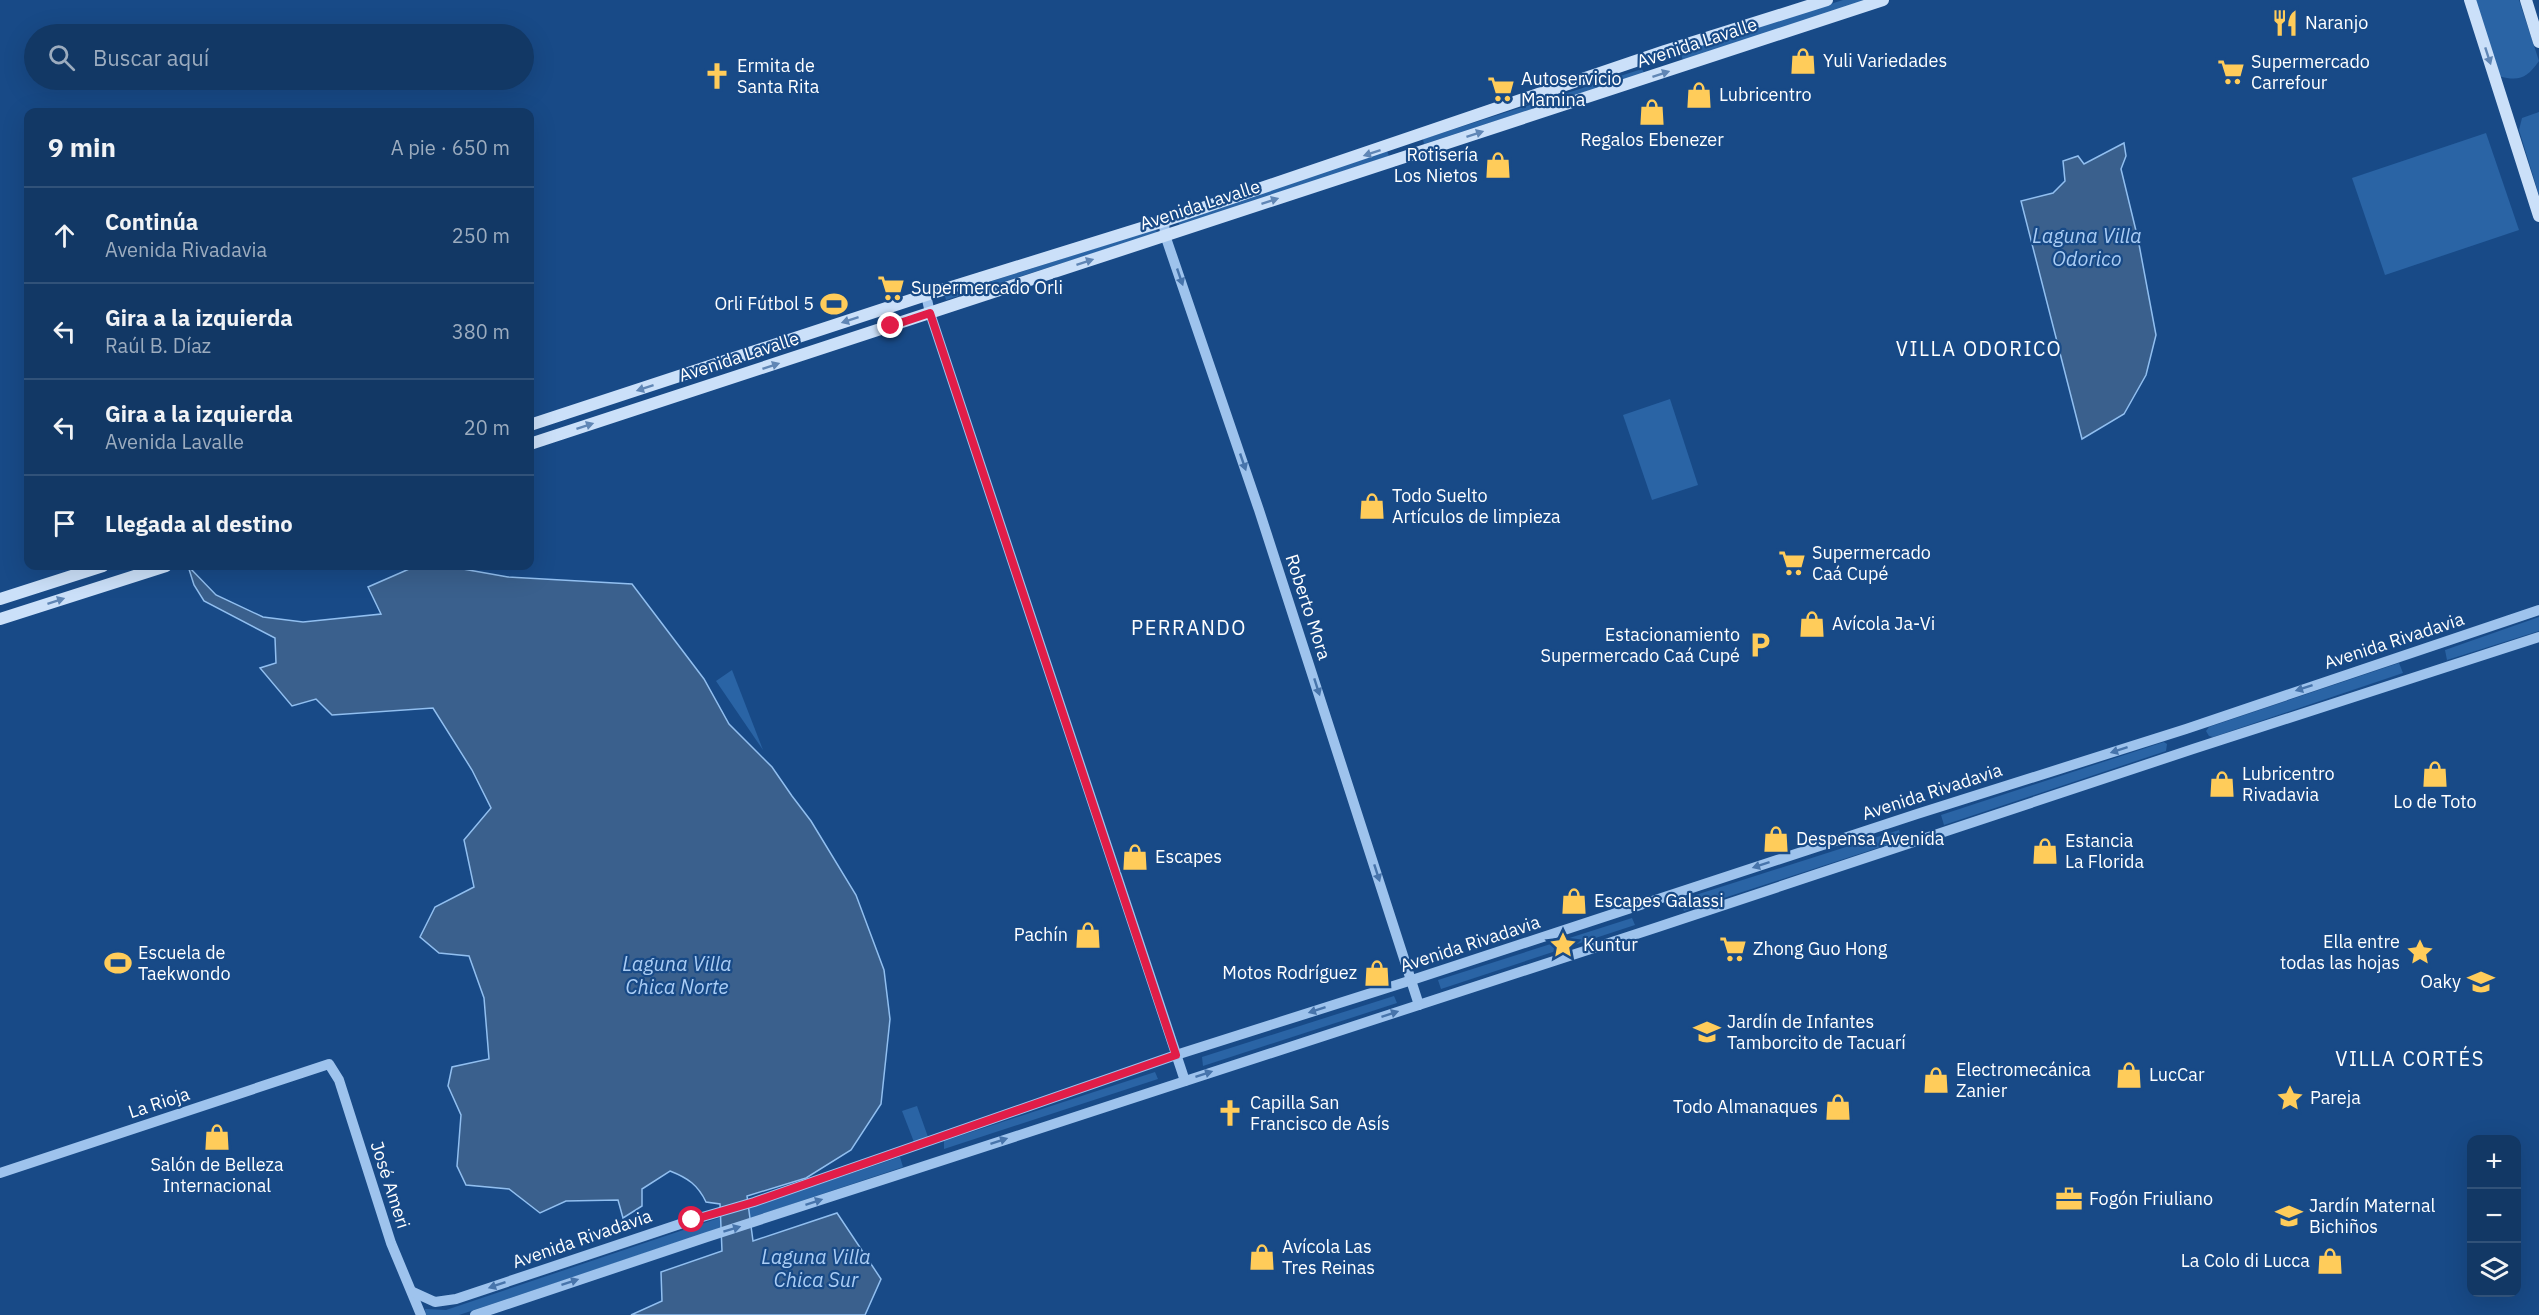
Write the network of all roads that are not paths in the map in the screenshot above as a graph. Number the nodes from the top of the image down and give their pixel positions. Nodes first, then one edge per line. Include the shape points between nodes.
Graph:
1 (1827, 0) edge
2 (1882, 0) edge
3 (2470, 0) edge
4 (2526, 0) edge
5 (2539, 42) edge
6 (2539, 216) edge
7 (1164, 221) junction
8 (1165, 235) junction
9 (926, 295) junction
10 (930, 313) junction
11 (534, 424) edge
12 (534, 443) edge
13 (91, 570) edge
14 (154, 570) edge
15 (0, 600) edge
16 (2539, 610) edge
17 (0, 620) edge
18 (2539, 637) edge
19 (1412, 980) junction
20 (1419, 1005) junction
21 (1176, 1055) junction
22 (329, 1064) joint
23 (1185, 1081) junction
24 (0, 1173) edge
25 (413, 1292) junction
26 (421, 1315) edge
27 (475, 1315) edge

1 -> 7 main road, Avenida Lavalle
8 -> 2 main road, Avenida Lavalle
3 -> 6 main road
4 - 5 main road
7 - 8 street, Roberto Mora
7 - 9 main road, Avenida Lavalle
10 -> 8 main road, Avenida Lavalle
8 -> 19 street, Roberto Mora
9 - 10 street
9 -> 11 main road, Avenida Lavalle
12 -> 10 main road, Avenida Lavalle
10 - 21 street
13 - 15 main road
17 -> 14 main road
16 -> 19 street, Avenida Rivadavia
18 - 20 street, Avenida Rivadavia
19 - 20 street, Roberto Mora
19 -> 21 street, Avenida Rivadavia
23 -> 20 street, Avenida Rivadavia
21 - 23 street
21 -> 25 street, Avenida Rivadavia via 754,1202 456,1299 435,1302
22 - 24 street, La Rioja
22 - 25 street, José Ameri via 339,1080 391,1242
27 -> 23 street, Avenida Rivadavia
25 - 26 street, José Ameri

